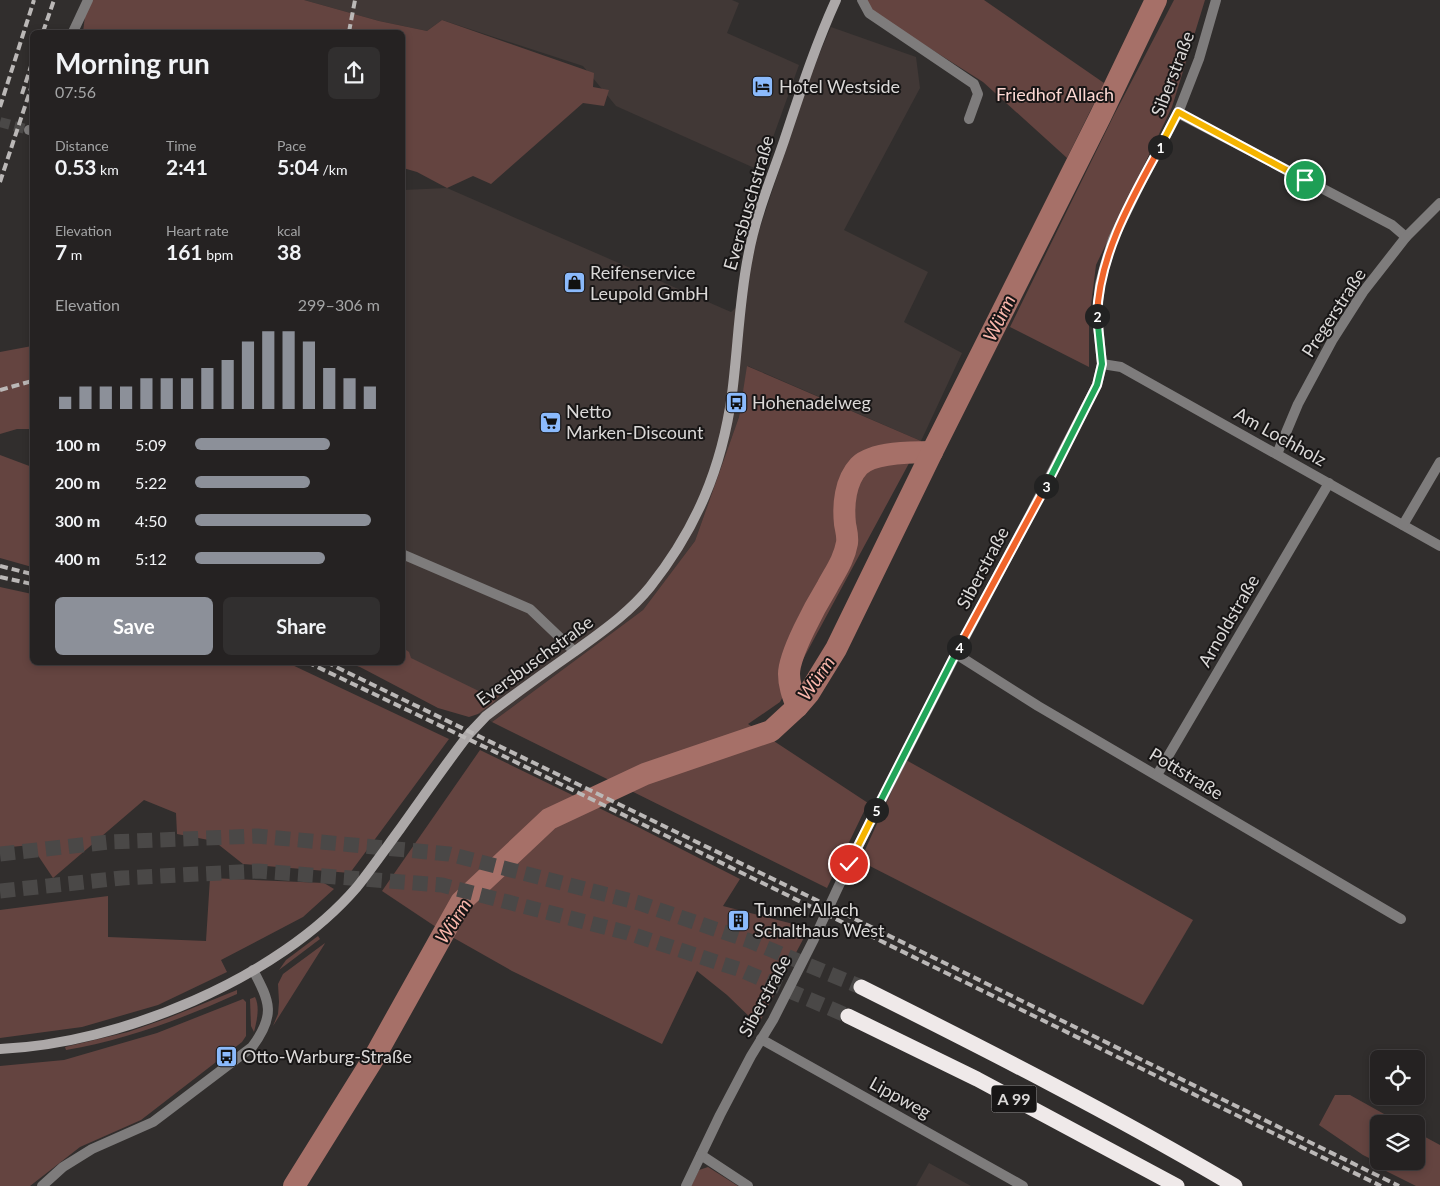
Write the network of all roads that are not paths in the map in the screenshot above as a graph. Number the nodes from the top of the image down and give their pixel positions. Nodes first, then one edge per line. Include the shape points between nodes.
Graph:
1 (88, 0) edge
2 (836, 0) edge
3 (862, 0) edge
4 (1216, 0) edge
5 (74, 30) edge
6 (1178, 112) junction
7 (969, 118) dead end
8 (1440, 203) edge
9 (1406, 237) junction
10 (1102, 364) junction
11 (1276, 454) junction
12 (1440, 462) edge
13 (1329, 483) junction
14 (1403, 526) junction
15 (1440, 546) edge
16 (405, 555) edge
17 (574, 651) junction
18 (956, 654) junction
19 (1157, 775) junction
20 (1401, 919) dead end
21 (253, 970) junction
22 (861, 987) tunnel mouth
23 (848, 1016) tunnel mouth
24 (761, 1039) junction
25 (0, 1049) edge
26 (701, 1155) junction
27 (42, 1186) edge
28 (686, 1186) edge
29 (748, 1186) edge
30 (1023, 1186) edge
31 (1177, 1186) edge
32 (1235, 1186) edge

1 - 5 street
2 - 17 main road, Eversbuschstraße via 820,35 748,254 726,428 705,497 674,556 638,601
3 - 7 street via 869,13 974,84 978,94
4 - 6 street, Siberstraße via 1199,59
6 - 9 street via 1392,225
6 - 10 street, Siberstraße via 1138,186 1105,265 1097,315
8 - 9 street, Pregerstraße
9 - 11 street, Pregerstraße via 1333,339
10 - 11 street, Am Lochholz via 1121,367
10 - 18 street, Siberstraße via 1087,406
11 - 13 street, Am Lochholz
12 - 14 street
13 - 14 street, Am Lochholz
13 - 19 street, Arnoldstraße
14 - 15 street, Am Lochholz
16 - 17 street via 530,609
17 - 21 main road, Eversbuschstraße via 486,716 469,734 356,887 311,931
18 - 19 street, Pottstraße
18 - 24 street, Siberstraße via 814,940
19 - 20 street, Pottstraße
21 - 25 main road via 206,995 111,1030 64,1041
21 - 27 street via 266,994 268,1008 262,1033 252,1046 153,1122 92,1149 63,1167
22 - 32 highway, A 99 via 980,1046
23 - 31 highway, A 99 via 977,1079
24 - 26 street, Siberstraße
24 - 30 street, Lippweg
26 - 28 street, Siberstraße
26 - 29 street

